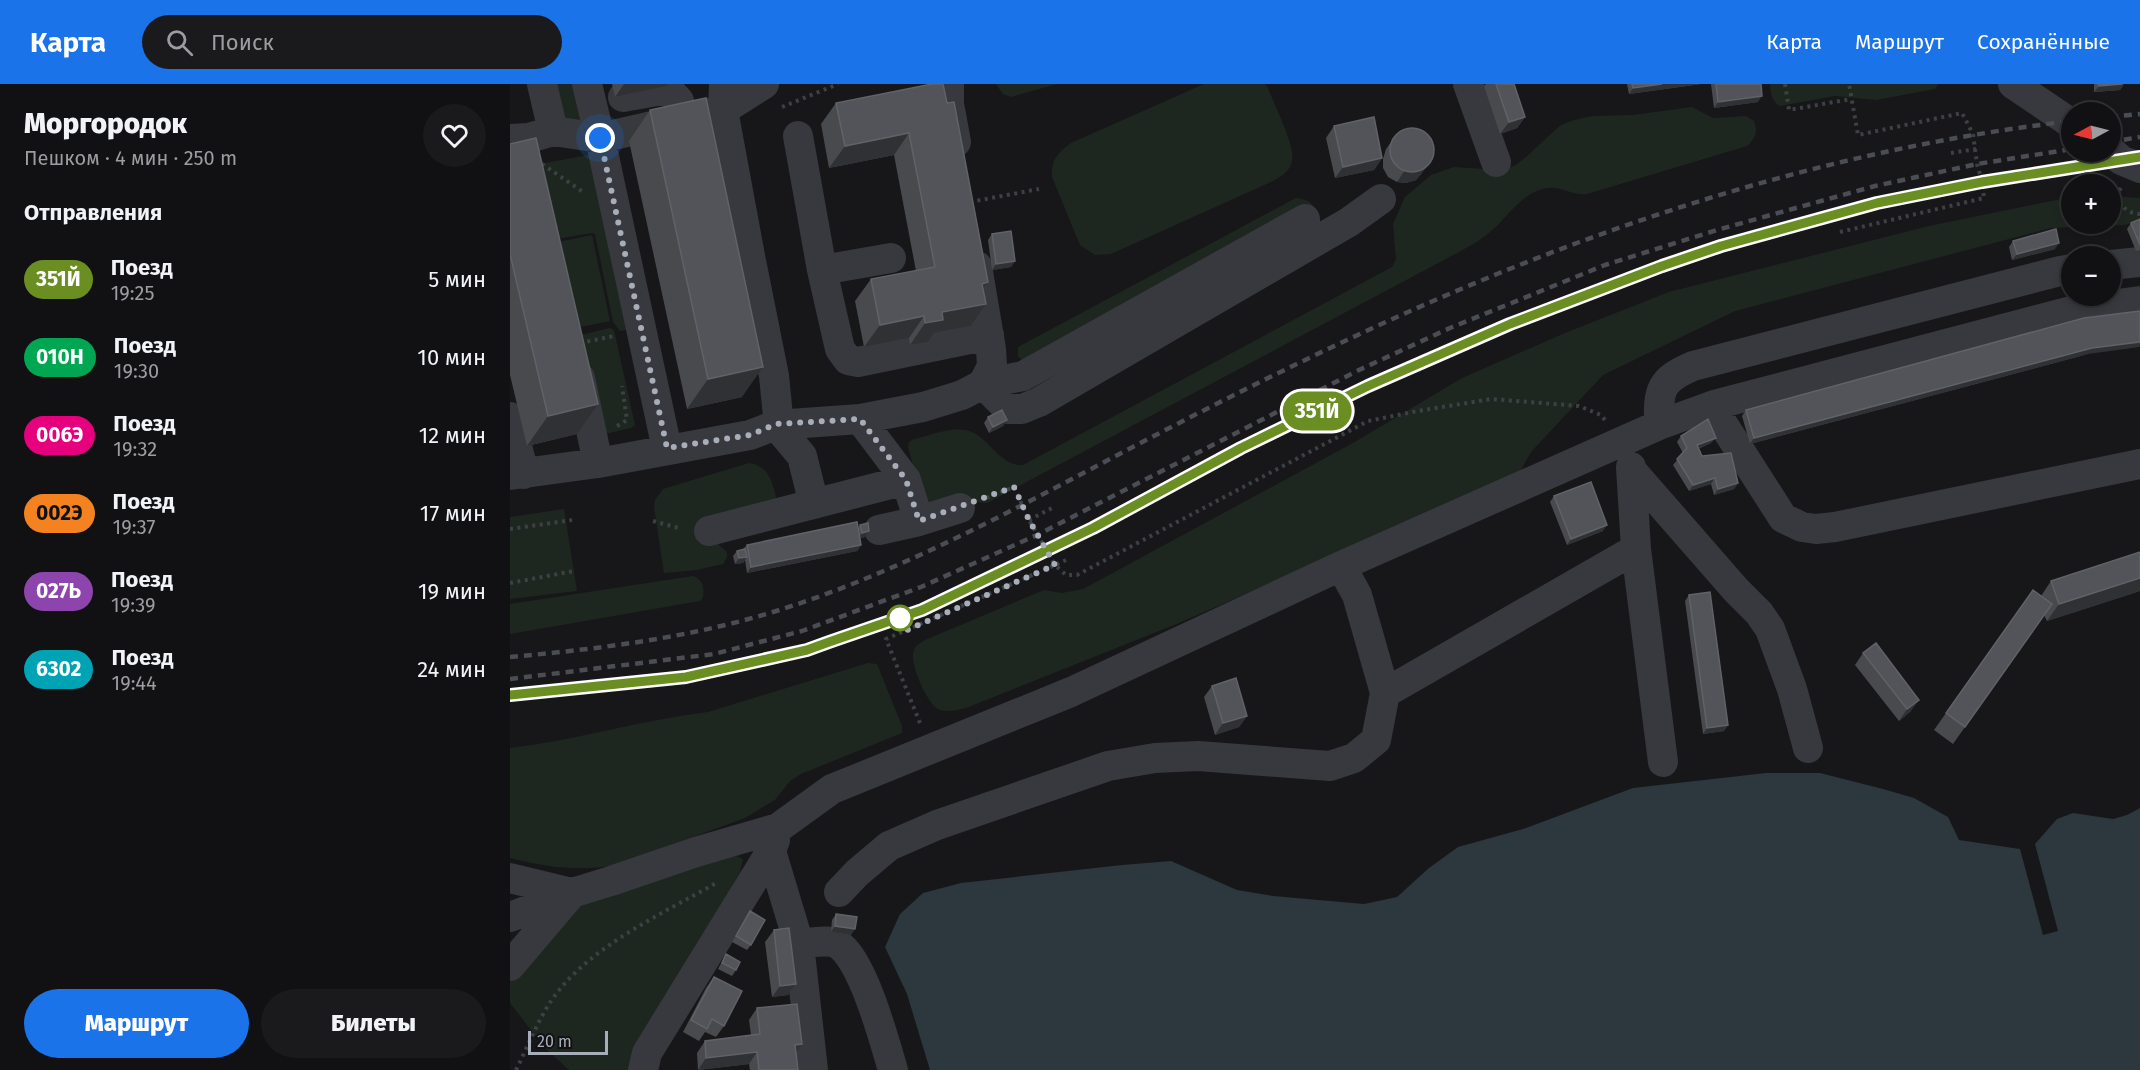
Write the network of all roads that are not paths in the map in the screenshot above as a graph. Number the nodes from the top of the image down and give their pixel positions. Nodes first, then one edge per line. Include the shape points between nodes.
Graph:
1 (542, 84) edge
2 (587, 84) edge
3 (764, 84) edge
4 (949, 84) edge
5 (1468, 84) edge
6 (2013, 84) edge
7 (623, 97) dead end
8 (724, 97) edge
9 (2061, 117) edge
10 (683, 119) junction
11 (531, 136) edge
12 (798, 136) dead end
13 (600, 138) junction
14 (2121, 160) edge
15 (1496, 162) dead end
16 (534, 168) edge
17 (2140, 168) edge
18 (961, 170) edge
19 (1381, 199) dead end
20 (966, 203) edge
21 (1305, 219) dead end
22 (891, 258) dead end
23 (2140, 261) edge
24 (2121, 264) edge
25 (822, 270) junction
26 (2061, 272) edge
27 (2140, 302) edge
28 (989, 335) junction
29 (573, 345) edge
30 (983, 384) junction
31 (1714, 405) junction
32 (510, 417) edge
33 (860, 419) junction
34 (776, 424) junction
35 (1659, 425) junction
36 (1623, 441) junction
37 (667, 448) junction
38 (598, 463) junction
39 (2140, 464) edge
40 (1633, 472) junction
41 (517, 474) edge
42 (906, 480) junction
43 (814, 504) junction
44 (960, 508) road end
45 (919, 521) junction
46 (698, 530) road end
47 (879, 530) dead end
48 (1636, 549) junction
49 (1341, 566) junction
50 (1385, 693) junction
51 (1808, 748) dead end
52 (1663, 762) dead end
53 (775, 840) junction
54 (510, 878) edge
55 (572, 892) junction
56 (839, 892) dead end
57 (510, 916) edge
58 (799, 944) junction
59 (510, 966) edge
60 (643, 1070) edge
61 (813, 1070) edge
62 (893, 1070) edge

1 - 11 street
2 - 13 street
3 - 8 street
4 - 18 street
5 - 15 street
6 - 9 street
7 - 10 street via 668,89 680,101
8 - 10 street
8 - 34 street via 774,376
10 - 13 street
11 - 13 street
11 - 16 street
12 - 25 street
13 - 37 street
14 - 17 street
19 - 30 street via 1344,225 1039,402 1022,409 1008,409
20 - 28 street
21 - 30 street via 1023,376
22 - 25 street
23 - 24 street
25 - 28 street via 840,349 848,360 858,362
26 - 35 street via 1677,372 1664,383 1658,408
27 - 31 street via 2079,309
28 - 30 street via 992,366
29 - 38 street
30 - 33 street via 963,395 923,407
31 - 35 street
31 - 39 street via 1783,518 1816,529
32 - 41 street
33 - 34 street
33 - 42 street
34 - 37 street via 750,435
34 - 43 street via 802,456
35 - 36 street
36 - 40 street
36 - 49 street
37 - 38 street
38 - 41 street
40 - 48 street
40 - 51 street via 1770,629 1792,688
42 - 43 street
42 - 45 street
43 - 46 street
44 - 45 street
45 - 47 street
48 - 50 street
48 - 52 street
49 - 50 street via 1357,595
49 - 53 street via 1071,692 832,789
50 - 56 street via 1376,740 1346,761 1330,766 1198,756 1108,766 937,825 889,846
53 - 55 street via 696,852
53 - 58 street
53 - 60 street via 647,1053
54 - 55 street
55 - 57 street
55 - 59 street
58 - 61 street
58 - 62 street via 831,941 848,952 868,992

